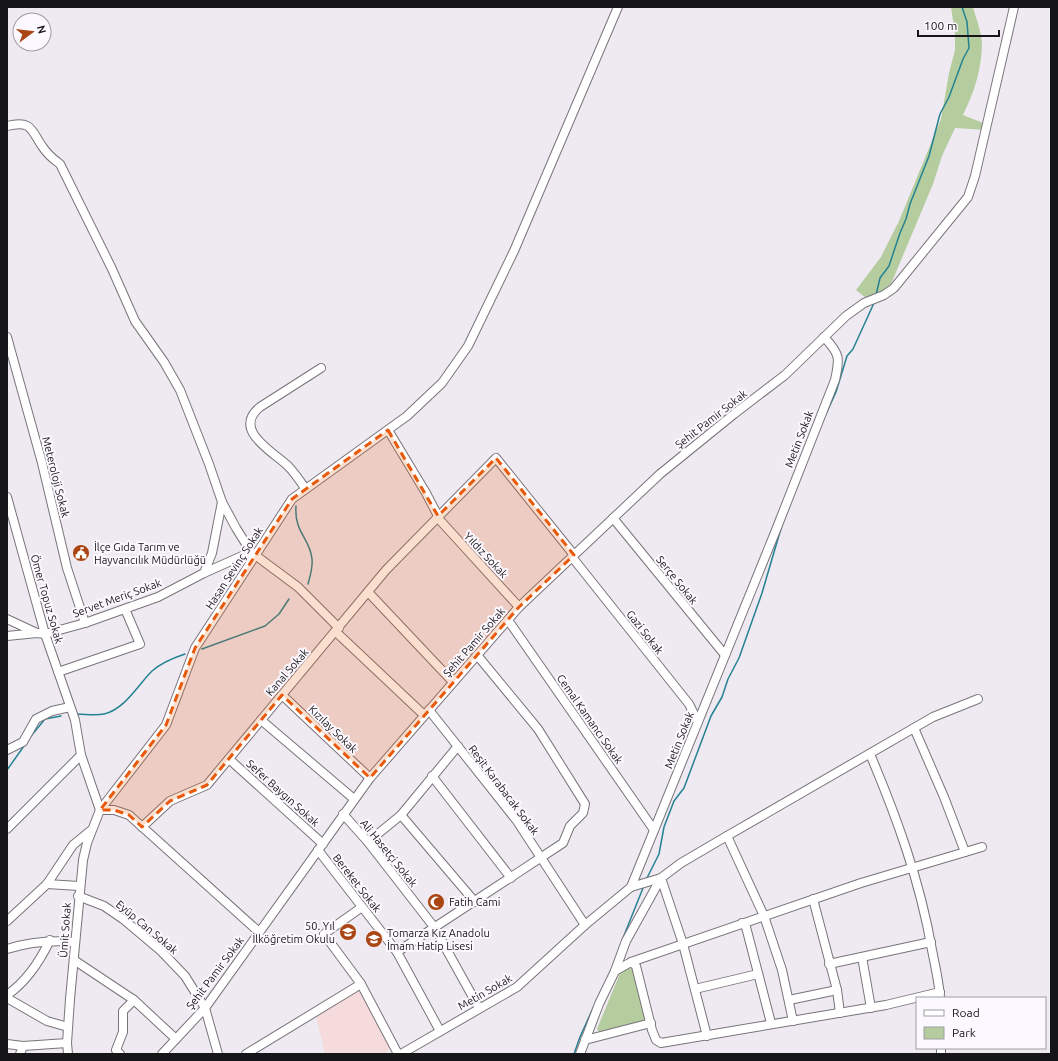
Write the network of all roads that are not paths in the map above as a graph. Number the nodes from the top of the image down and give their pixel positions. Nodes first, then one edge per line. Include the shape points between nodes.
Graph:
1 (618, 7) edge
2 (1014, 7) edge
3 (7, 126) edge
4 (7, 337) edge
5 (824, 337) junction
6 (321, 368) dead end
7 (388, 430) junction
8 (496, 458) joint
9 (303, 490) junction
10 (7, 496) edge
11 (222, 502) junction
12 (437, 517) junction
13 (613, 518) junction
14 (253, 553) junction
15 (573, 556) junction
16 (204, 573) junction
17 (368, 592) junction
18 (519, 607) junction
19 (125, 609) junction
20 (7, 619) edge
21 (508, 620) junction
22 (85, 623) junction
23 (338, 630) junction
24 (41, 634) junction
25 (7, 636) edge
26 (725, 654) junction
27 (477, 655) junction
28 (58, 672) junction
29 (453, 682) junction
30 (282, 695) junction
31 (978, 699) dead end
32 (70, 707) junction
33 (426, 713) junction
34 (261, 720) junction
35 (698, 722) junction
36 (914, 728) junction
37 (458, 746) junction
38 (7, 750) edge
39 (870, 754) junction
40 (81, 755) junction
41 (229, 759) junction
42 (432, 776) junction
43 (370, 778) junction
44 (354, 799) junction
45 (100, 810) junction
46 (343, 814) junction
47 (401, 814) junction
48 (142, 827) junction
49 (7, 829) edge
50 (93, 829) junction
51 (654, 830) junction
52 (727, 836) junction
53 (368, 842) junction
54 (320, 847) junction
55 (982, 847) dead end
56 (965, 852) junction
57 (542, 859) junction
58 (913, 867) junction
59 (511, 878) junction
60 (661, 878) junction
61 (47, 884) junction
62 (79, 886) junction
63 (631, 887) junction
64 (78, 896) junction
65 (813, 899) junction
66 (475, 902) junction
67 (362, 907) junction
68 (764, 916) junction
69 (7, 920) edge
70 (742, 923) junction
71 (585, 925) junction
72 (434, 927) junction
73 (259, 932) junction
74 (50, 940) junction
75 (74, 942) junction
76 (931, 942) junction
77 (683, 944) junction
78 (7, 949) edge
79 (397, 952) junction
80 (862, 957) junction
81 (74, 960) junction
82 (631, 962) junction
83 (829, 964) junction
84 (615, 971) junction
85 (758, 974) junction
86 (361, 984) junction
87 (695, 989) junction
88 (837, 990) junction
89 (7, 995) edge
90 (940, 995) edge
91 (929, 997) edge
92 (7, 998) edge
93 (134, 1000) junction
94 (789, 1000) junction
95 (916, 1000) edge
96 (205, 1008) junction
97 (479, 1008) junction
98 (871, 1008) junction
99 (840, 1013) junction
100 (793, 1021) junction
101 (651, 1023) junction
102 (771, 1023) junction
103 (68, 1027) junction
104 (440, 1031) junction
105 (707, 1036) junction
106 (176, 1039) junction
107 (585, 1040) junction
108 (67, 1043) junction
109 (7, 1044) edge
110 (23, 1046) junction
111 (20, 1054) edge
112 (68, 1054) edge
113 (120, 1054) edge
114 (162, 1054) edge
115 (218, 1054) edge
116 (246, 1054) edge
117 (398, 1054) edge
118 (401, 1054) edge
119 (580, 1054) edge

1 - 7 street, Hasan Sevinç Sokak via 514,251 468,346 442,383
2 - 5 street, Şehit Pamir Sokak via 968,197 894,288 864,303
3 - 11 street via 20,124 33,129 49,156 60,164 135,321 180,390
4 - 22 street, Meteroloji Sokak via 42,463 67,568
5 - 13 street, Şehit Pamir Sokak via 785,375 666,469
5 - 26 street, Metin Sokak via 833,347 839,361 835,380
6 - 9 street via 260,407 250,421 253,434 258,441 288,467
7 - 9 street, Hasan Sevinç Sokak
7 - 12 street, Yıldız Sokak via 426,493
8 - 12 street, Kanal Sokak
8 - 15 street, Gazi Sokak
9 - 14 street, Hasan Sevinç Sokak via 292,499
10 - 24 street, Ömer Topuz Sokak
11 - 14 street
11 - 16 street via 212,553
12 - 17 street, Kanal Sokak
12 - 18 street, Yıldız Sokak
13 - 15 street, Şehit Pamir Sokak
13 - 26 street, Serçe Sokak
14 - 16 street, Servet Meriç Sokak
14 - 23 street, Reşit Karabacak Sokak via 298,587
14 - 45 street, Hasan Sevinç Sokak via 195,648 166,725
15 - 18 street, Şehit Pamir Sokak
15 - 35 street, Gazi Sokak via 689,704
16 - 19 street, Servet Meriç Sokak via 158,597
17 - 23 street, Kanal Sokak
17 - 29 street
18 - 21 street, Şehit Pamir Sokak
19 - 22 street, Servet Meriç Sokak
19 - 28 street via 140,644
20 - 24 street
21 - 27 street, Şehit Pamir Sokak
21 - 51 street, Cemal Kamancı Sokak
22 - 24 street, Servet Meriç Sokak
23 - 30 street, Kanal Sokak
23 - 33 street, Reşit Karabacak Sokak
24 - 25 street, Servet Meriç Sokak
24 - 28 street, Ömer Topuz Sokak
26 - 35 street, Metin Sokak
27 - 29 street, Şehit Pamir Sokak
27 - 57 street via 538,729 585,804 583,813 570,826 563,844
28 - 32 street, Ömer Topuz Sokak
29 - 33 street, Şehit Pamir Sokak
30 - 34 street, Kanal Sokak
30 - 43 street, Kızılay Sokak
31 - 36 street via 933,717
32 - 38 street via 52,711 36,719 23,742
32 - 40 street, Ömer Topuz Sokak
33 - 37 street, Reşit Karabacak Sokak
33 - 43 street, Şehit Pamir Sokak
34 - 41 street, Kanal Sokak
34 - 44 street
35 - 51 street, Metin Sokak
36 - 39 street
36 - 56 street
37 - 42 street
37 - 57 street, Reşit Karabacak Sokak via 517,820
39 - 52 street
39 - 58 street via 892,806
40 - 45 street, Ömer Topuz Sokak
40 - 49 street
41 - 48 street, Kanal Sokak via 207,785 170,801
41 - 54 street, Sefer Baygın Sokak
42 - 47 street
42 - 59 street
43 - 44 street, Şehit Pamir Sokak
44 - 46 street, Şehit Pamir Sokak
45 - 48 street via 114,810 129,816
45 - 50 street, Ümit Sokak
46 - 53 street, Ali Hasetçi Sokak
46 - 54 street, Şehit Pamir Sokak
47 - 53 street
47 - 66 street
48 - 73 street
50 - 61 street via 73,845
50 - 62 street, Ümit Sokak via 86,843
51 - 63 street, Metin Sokak
52 - 60 street
52 - 68 street
53 - 72 street, Ali Hasetçi Sokak
54 - 67 street, Bereket Sokak
54 - 73 street, Şehit Pamir Sokak
55 - 56 street
56 - 58 street
57 - 59 street
57 - 71 street, Reşit Karabacak Sokak
58 - 65 street
58 - 76 street
59 - 66 street
60 - 63 street
60 - 77 street
60 - 84 street via 626,941
61 - 62 street
61 - 69 street
62 - 64 street, Ümit Sokak
63 - 71 street, Metin Sokak
64 - 75 street, Ümit Sokak
64 - 96 street, Eyüp Can Sokak via 104,906 161,951 185,976
65 - 68 street
65 - 83 street
66 - 72 street
67 - 79 street, Bereket Sokak
67 - 86 street via 324,934
68 - 70 street
68 - 94 street
70 - 77 street
70 - 85 street via 746,927
71 - 97 street, Metin Sokak via 517,988
72 - 79 street
72 - 97 street, Ali Hasetçi Sokak
73 - 96 street, Şehit Pamir Sokak
74 - 75 street
74 - 78 street
74 - 89 street via 20,986
75 - 81 street, Ümit Sokak
76 - 80 street
76 - 90 street
77 - 82 street
77 - 87 street
79 - 104 street, Bereket Sokak
80 - 83 street
80 - 98 street
81 - 93 street
81 - 103 street, Ümit Sokak
82 - 84 street
82 - 101 street via 636,966
83 - 88 street
84 - 107 street
85 - 87 street
85 - 102 street
86 - 116 street
86 - 117 street
87 - 105 street
88 - 94 street
88 - 99 street
90 - 91 street
92 - 103 street via 47,1021
93 - 106 street
93 - 113 street via 123,1011 123,1032 116,1050
94 - 100 street
95 - 98 street
96 - 106 street, Şehit Pamir Sokak
96 - 115 street, Eyüp Can Sokak
97 - 104 street, Metin Sokak
98 - 99 street
99 - 100 street
100 - 102 street
101 - 105 street via 656,1040 661,1043
101 - 107 street
102 - 105 street
103 - 108 street, Ümit Sokak
104 - 118 street, Metin Sokak
106 - 114 street, Şehit Pamir Sokak
107 - 119 street
108 - 110 street
108 - 112 street, Ümit Sokak
109 - 110 street
110 - 111 street

